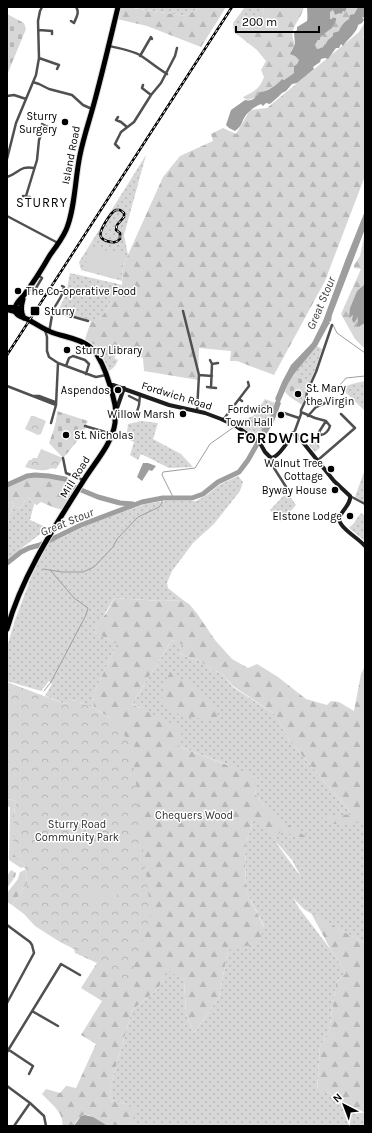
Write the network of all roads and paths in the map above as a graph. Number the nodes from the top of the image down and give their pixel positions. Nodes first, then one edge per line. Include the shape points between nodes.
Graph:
1 (42, 7) edge
2 (76, 7) edge
3 (118, 7) edge
4 (71, 21) dead end
5 (39, 30) junction
6 (52, 34) dead end
7 (152, 39) dead end
8 (108, 46) junction
9 (177, 48) dead end
10 (140, 56) junction
11 (39, 58) junction
12 (57, 68) dead end
13 (167, 74) junction
14 (33, 82) junction
15 (142, 84) dead end
16 (151, 95) junction
17 (7, 96) edge
18 (26, 99) junction
19 (92, 109) junction
20 (118, 116) dead end
21 (48, 127) dead end
22 (127, 127) junction
23 (119, 148) dead end
24 (7, 159) edge
25 (34, 168) junction
26 (10, 177) edge
27 (26, 196) dead end
28 (7, 216) edge
29 (58, 243) junction
30 (38, 275) junction
31 (62, 286) dead end
32 (33, 293) dead end
33 (7, 307) edge
34 (54, 309) junction
35 (7, 310) edge
36 (18, 310) junction
37 (183, 311) dead end
38 (88, 321) dead end
39 (332, 325) dead end
40 (47, 330) junction
41 (210, 360) dead end
42 (58, 363) junction
43 (218, 363) dead end
44 (212, 364) junction
45 (66, 366) junction
46 (86, 374) junction
47 (106, 375) junction
48 (199, 375) junction
49 (212, 376) junction
50 (248, 382) dead end
51 (7, 386) edge
52 (110, 386) junction
53 (207, 387) dead end
54 (124, 388) junction
55 (211, 388) junction
56 (216, 388) dead end
57 (140, 395) junction
58 (129, 396) dead end
59 (239, 399) junction
60 (139, 401) junction
61 (242, 401) dead end
62 (327, 401) dead end
63 (56, 404) junction
64 (197, 411) junction
65 (301, 411) junction
66 (116, 412) junction
67 (281, 412) dead end
68 (341, 414) dead end
69 (136, 415) dead end
70 (308, 416) junction
71 (300, 418) junction
72 (223, 420) junction
73 (326, 421) junction
74 (51, 423) dead end
75 (85, 426) dead end
76 (294, 433) junction
77 (112, 434) junction
78 (63, 458) dead end
79 (273, 458) junction
80 (317, 460) junction
81 (83, 481) junction
82 (288, 490) dead end
83 (350, 496) junction
84 (365, 504) edge
85 (365, 546) edge
86 (7, 629) edge
87 (7, 925) edge
88 (80, 975) dead end
89 (7, 1003) edge
90 (32, 1011) junction
91 (58, 1026) dead end
92 (8, 1051) edge
93 (29, 1074) dead end
94 (7, 1086) edge
95 (30, 1103) junction
96 (14, 1126) edge
97 (46, 1126) edge

1 - 5 street via 38,22
2 - 4 street via 78,12 74,23
3 - 8 highway, Island Road
5 - 6 street via 52,30
5 - 11 street
7 - 10 street via 150,37
8 - 10 street
8 - 19 highway, Island Road
9 - 13 street
10 - 13 street
11 - 12 street via 58,65
11 - 14 street
13 - 16 street
14 - 18 street
14 - 19 street via 72,95
15 - 16 street via 142,88
16 - 22 street via 134,122
17 - 18 street via 14,95
18 - 24 street via 16,122
19 - 29 highway, Island Road via 80,155 69,219
20 - 22 street via 116,120
21 - 25 street via 43,125
22 - 23 street via 121,132 115,144
25 - 26 street via 21,169
25 - 27 street
28 - 29 street
29 - 30 highway, Island Road
30 - 32 street via 42,278
30 - 36 highway, Island Road via 23,297
31 - 34 street via 64,290
33 - 36 main road
34 - 38 street via 65,316
34 - 40 street
35 - 36 main road
36 - 40 highway via 16,314
37 - 48 street
39 - 65 street
40 - 42 street via 48,354
40 - 47 highway via 88,345 97,354
41 - 44 street
42 - 45 street
42 - 63 street
43 - 44 street
44 - 49 street
45 - 46 street
45 - 46 street via 69,358 73,356 85,360 89,364
46 - 47 street via 96,377
47 - 52 highway
48 - 49 street
48 - 64 street
49 - 55 street
50 - 59 street via 249,386
51 - 63 street
52 - 54 street, Fordwich Road
52 - 66 highway
53 - 55 street
54 - 57 street, Fordwich Road
54 - 66 street
55 - 56 street
57 - 60 street
57 - 64 street, Fordwich Road
58 - 60 street
59 - 61 street
59 - 72 street
60 - 69 street
62 - 70 street via 316,407
63 - 74 street
64 - 72 street, Fordwich Road
65 - 70 street
65 - 71 street
66 - 77 highway, Mill Road
67 - 71 street
68 - 80 street via 355,428
70 - 73 street
71 - 76 street
72 - 79 street, Fordwich Road via 258,441 265,452
73 - 73 street via 330,426 321,435 319,432
75 - 77 street
76 - 79 street
76 - 80 street
77 - 81 highway, Mill Road
78 - 81 street via 66,473
79 - 82 street via 274,468
80 - 83 street
81 - 86 highway, Mill Road via 29,572
83 - 84 street
83 - 85 street via 350,502 340,522
87 - 89 street via 30,942 34,953
88 - 90 street via 61,964
90 - 91 street
90 - 92 street
92 - 93 street via 34,1066
94 - 95 street
95 - 96 street
95 - 97 street via 44,1116

